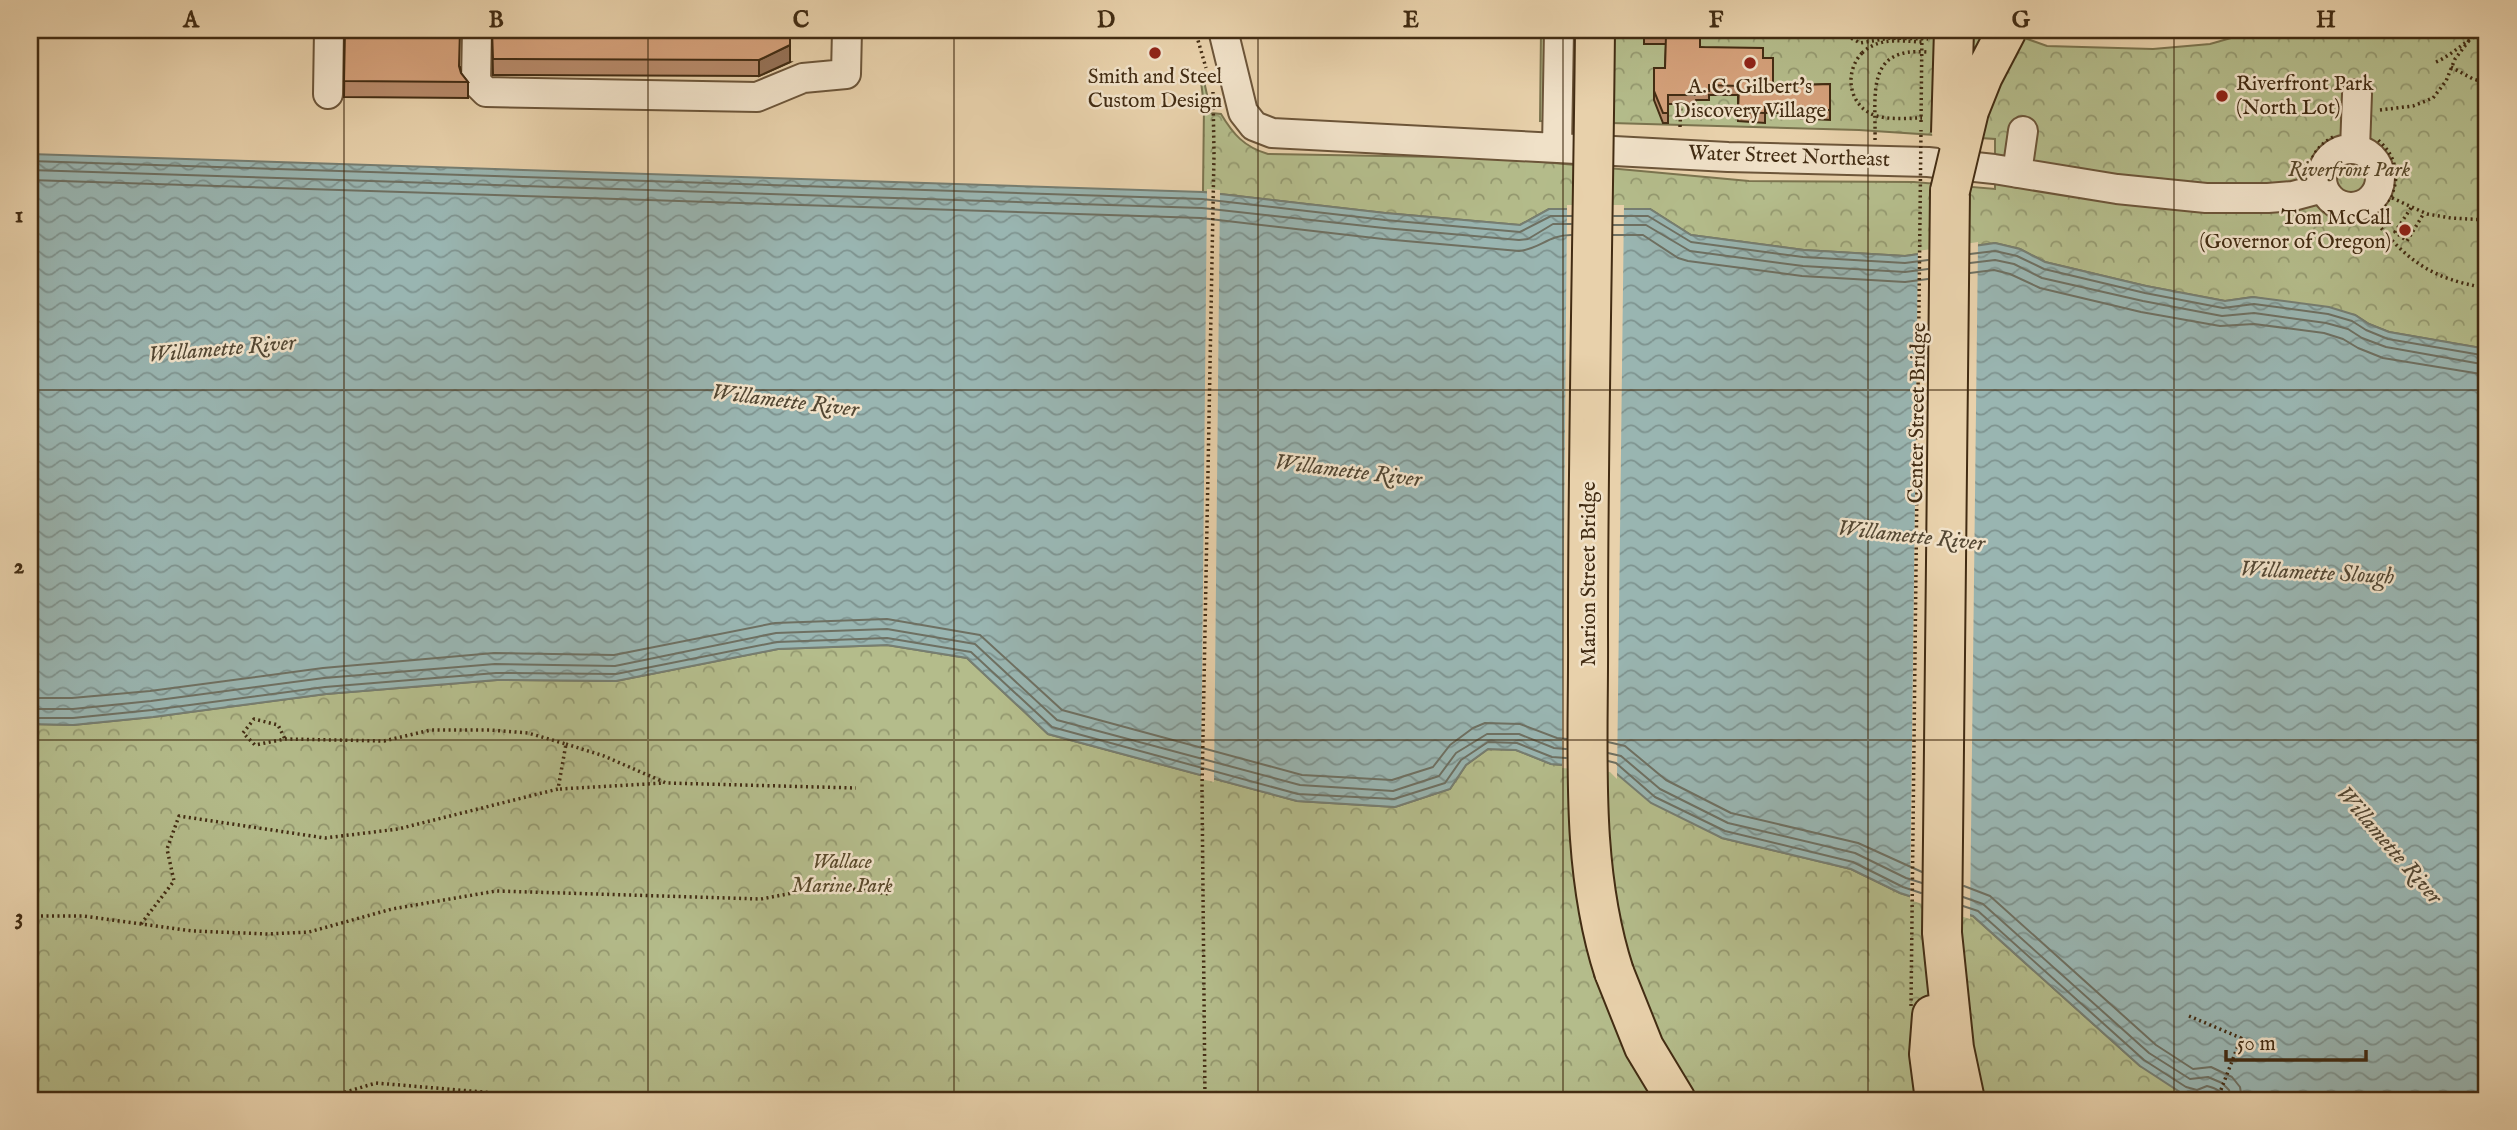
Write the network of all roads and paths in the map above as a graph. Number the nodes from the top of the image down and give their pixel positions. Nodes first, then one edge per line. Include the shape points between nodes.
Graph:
1 (329, 30) edge
2 (477, 30) edge
3 (847, 30) edge
4 (1195, 30) edge
5 (1223, 30) edge
6 (1559, 30) edge
7 (1595, 30) edge
8 (1922, 30) edge
9 (2007, 30) edge
10 (2487, 32) edge
11 (2471, 38) junction
12 (1935, 41) edge
13 (2436, 62) dead end
14 (2451, 67) junction
15 (1208, 75) dead end
16 (2487, 83) edge
17 (1212, 87) dead end
18 (328, 94) dead end
19 (1681, 104) edge
20 (2366, 104) joint
21 (1925, 118) dead end
22 (1680, 127) dead end
23 (2023, 131) dead end
24 (2357, 140) junction
25 (1557, 148) junction
26 (1875, 159) junction
27 (2017, 173) junction
28 (2316, 188) junction
29 (1950, 191) junction
30 (2380, 201) junction
31 (2411, 208) junction
32 (2424, 213) junction
33 (2487, 220) edge
34 (2487, 288) edge
35 (285, 739) junction
36 (566, 744) junction
37 (666, 783) junction
38 (558, 789) junction
39 (856, 789) dead end
40 (890, 894) dead end
41 (30, 916) edge
42 (142, 924) junction
43 (1942, 933) junction
44 (1911, 1006) dead end
45 (2189, 1016) dead end
46 (330, 1100) edge
47 (578, 1100) edge
48 (1205, 1100) edge
49 (1676, 1100) edge
50 (1935, 1100) edge
51 (1965, 1100) edge
52 (2217, 1100) edge

1 - 18 street
2 - 3 street via 476,82 485,92 757,97 803,78 846,74
4 - 15 path
5 - 25 street, Water Street Northeast via 1243,112 1254,126 1272,133
6 - 25 street
7 - 49 highway, Marion Street Bridge, bridge via 1588,584 1592,870 1605,944 1618,985 1644,1047
8 - 12 path, Center Street Bridge, bridge
9 - 29 highway, bridge via 1969,111
10 - 11 path
11 - 13 path
11 - 14 path
12 - 21 path, bridge via 1872,46 1853,66 1850,84 1859,104 1872,114
12 - 26 path via 1891,57 1878,73
12 - 29 highway, Center Street Bridge, bridge
12 - 44 path, Center Street Bridge, bridge
14 - 16 path
14 - 20 path via 2433,98 2413,106
17 - 48 path via 1202,789
19 - 22 path
20 - 24 street
23 - 27 street
24 - 28 street via 2328,160
24 - 28 path via 2323,142 2315,153
24 - 30 street via 2378,168
24 - 30 path via 2386,147 2393,159 2395,187
25 - 26 street, Water Street Northeast
26 - 27 street, Water Street Northeast
27 - 28 street, Water Street Northeast via 2206,198 2293,196
28 - 30 street via 2344,207
28 - 30 path via 2334,216 2349,220 2364,218
29 - 43 highway, Center Street Bridge
30 - 31 path
30 - 34 path via 2400,250 2429,272
31 - 32 path
31 - 32 path via 2395,232 2407,242
32 - 33 path
35 - 35 path via 255,745 243,733 254,719 278,725
35 - 36 path via 384,741 430,730 490,730 528,733
36 - 37 path
36 - 38 path
37 - 38 path
37 - 39 path
38 - 42 path via 398,829 325,838 179,816 167,849 174,881
40 - 42 path via 830,886 761,900 496,891 392,909 309,932 193,931
41 - 42 path via 83,916
43 - 50 highway, Center Street Bridge via 1929,1054
43 - 51 highway, Center Street Bridge via 1954,1048
45 - 52 path via 2241,1038
46 - 47 path via 376,1083

